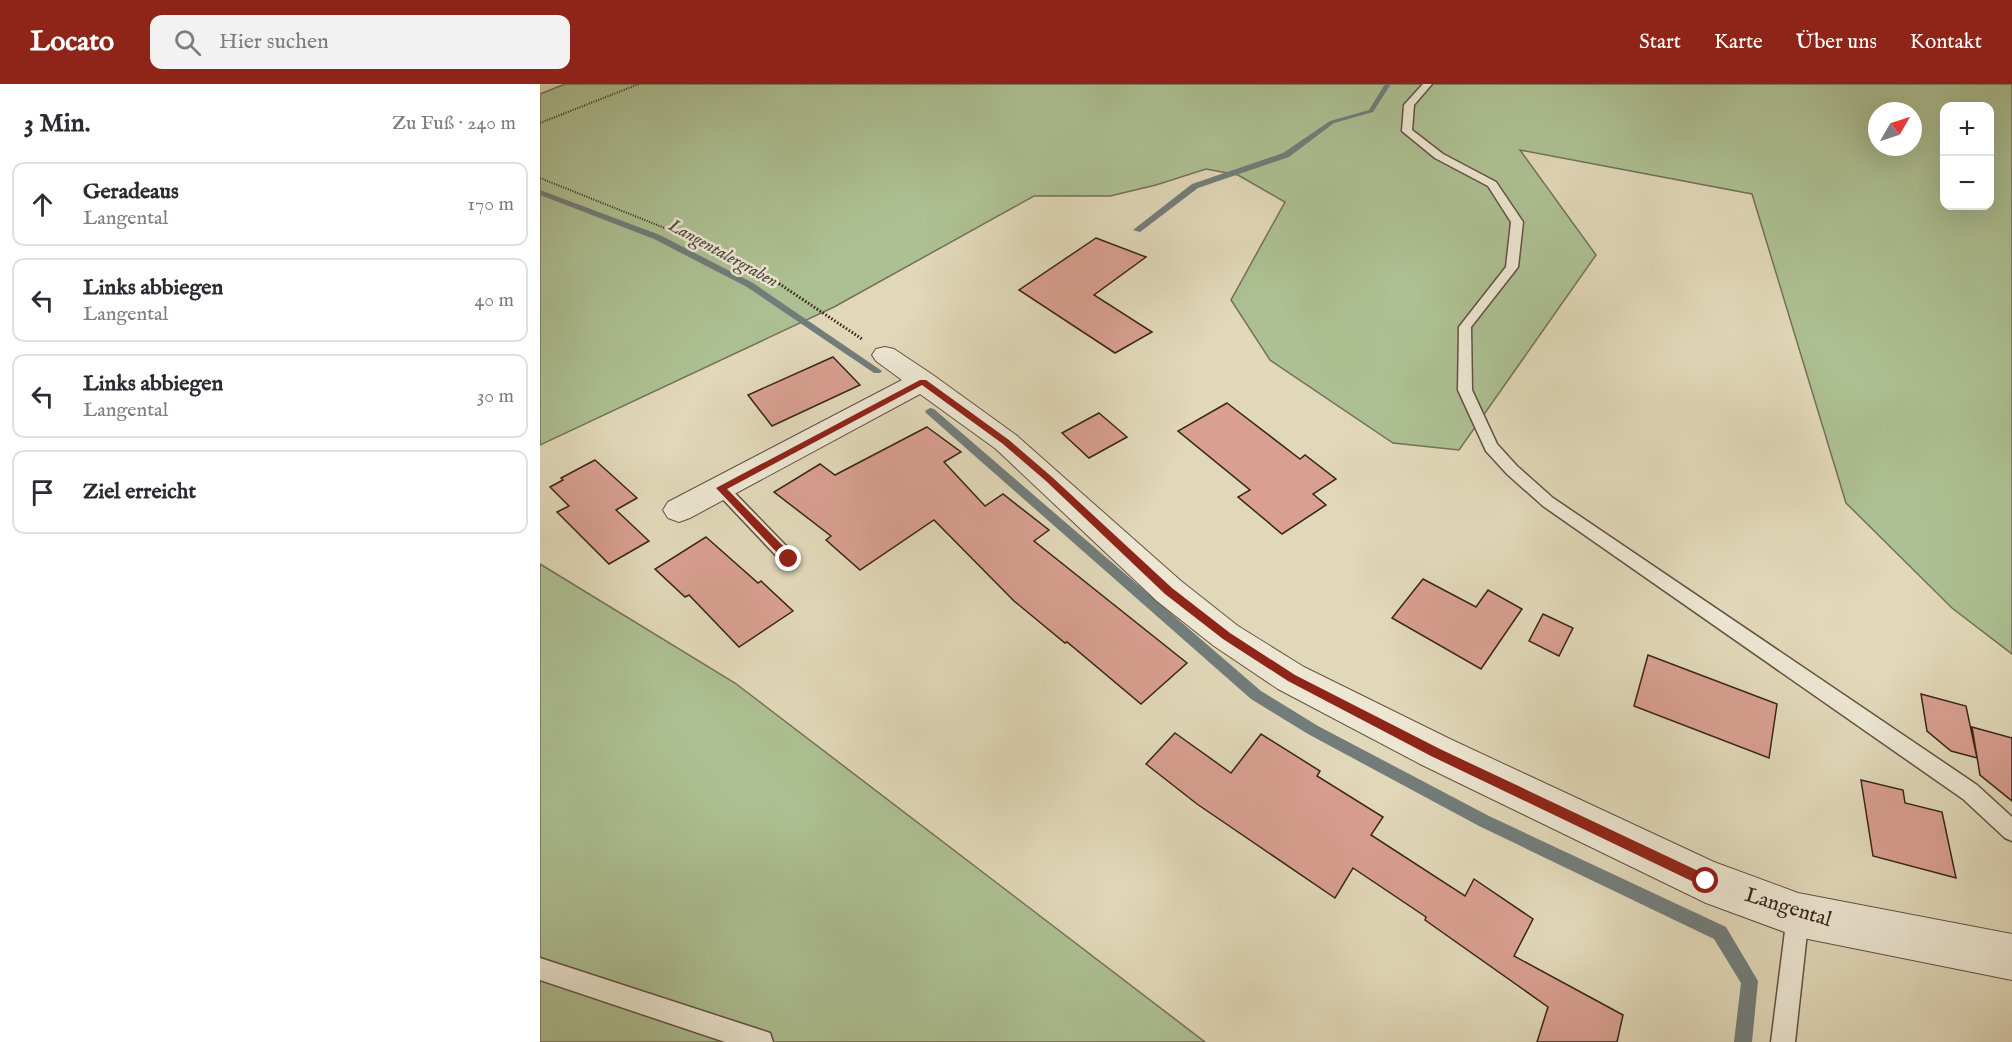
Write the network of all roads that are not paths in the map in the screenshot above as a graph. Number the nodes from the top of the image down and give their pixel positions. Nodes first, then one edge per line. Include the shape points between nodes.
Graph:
1 (1428, 84) edge
2 (885, 355) road end
3 (923, 381) junction
4 (721, 488) junction
5 (679, 510) dead end
6 (789, 559) dead end
7 (2012, 831) edge
8 (1797, 915) junction
9 (2012, 957) edge
10 (540, 969) edge
11 (761, 1042) edge
12 (1783, 1042) edge

1 - 7 lane via 1409,105 1407,131 1439,156 1492,184 1517,222 1512,267 1465,327 1465,390 1491,447 1548,502 1970,792
2 - 3 street, Langental
3 - 4 street
3 - 8 street, Langental via 1006,442 1169,591 1226,636 1292,678 1597,831 1706,881
4 - 5 street
4 - 6 lane
8 - 9 street, Langental
8 - 12 lane
10 - 11 lane

